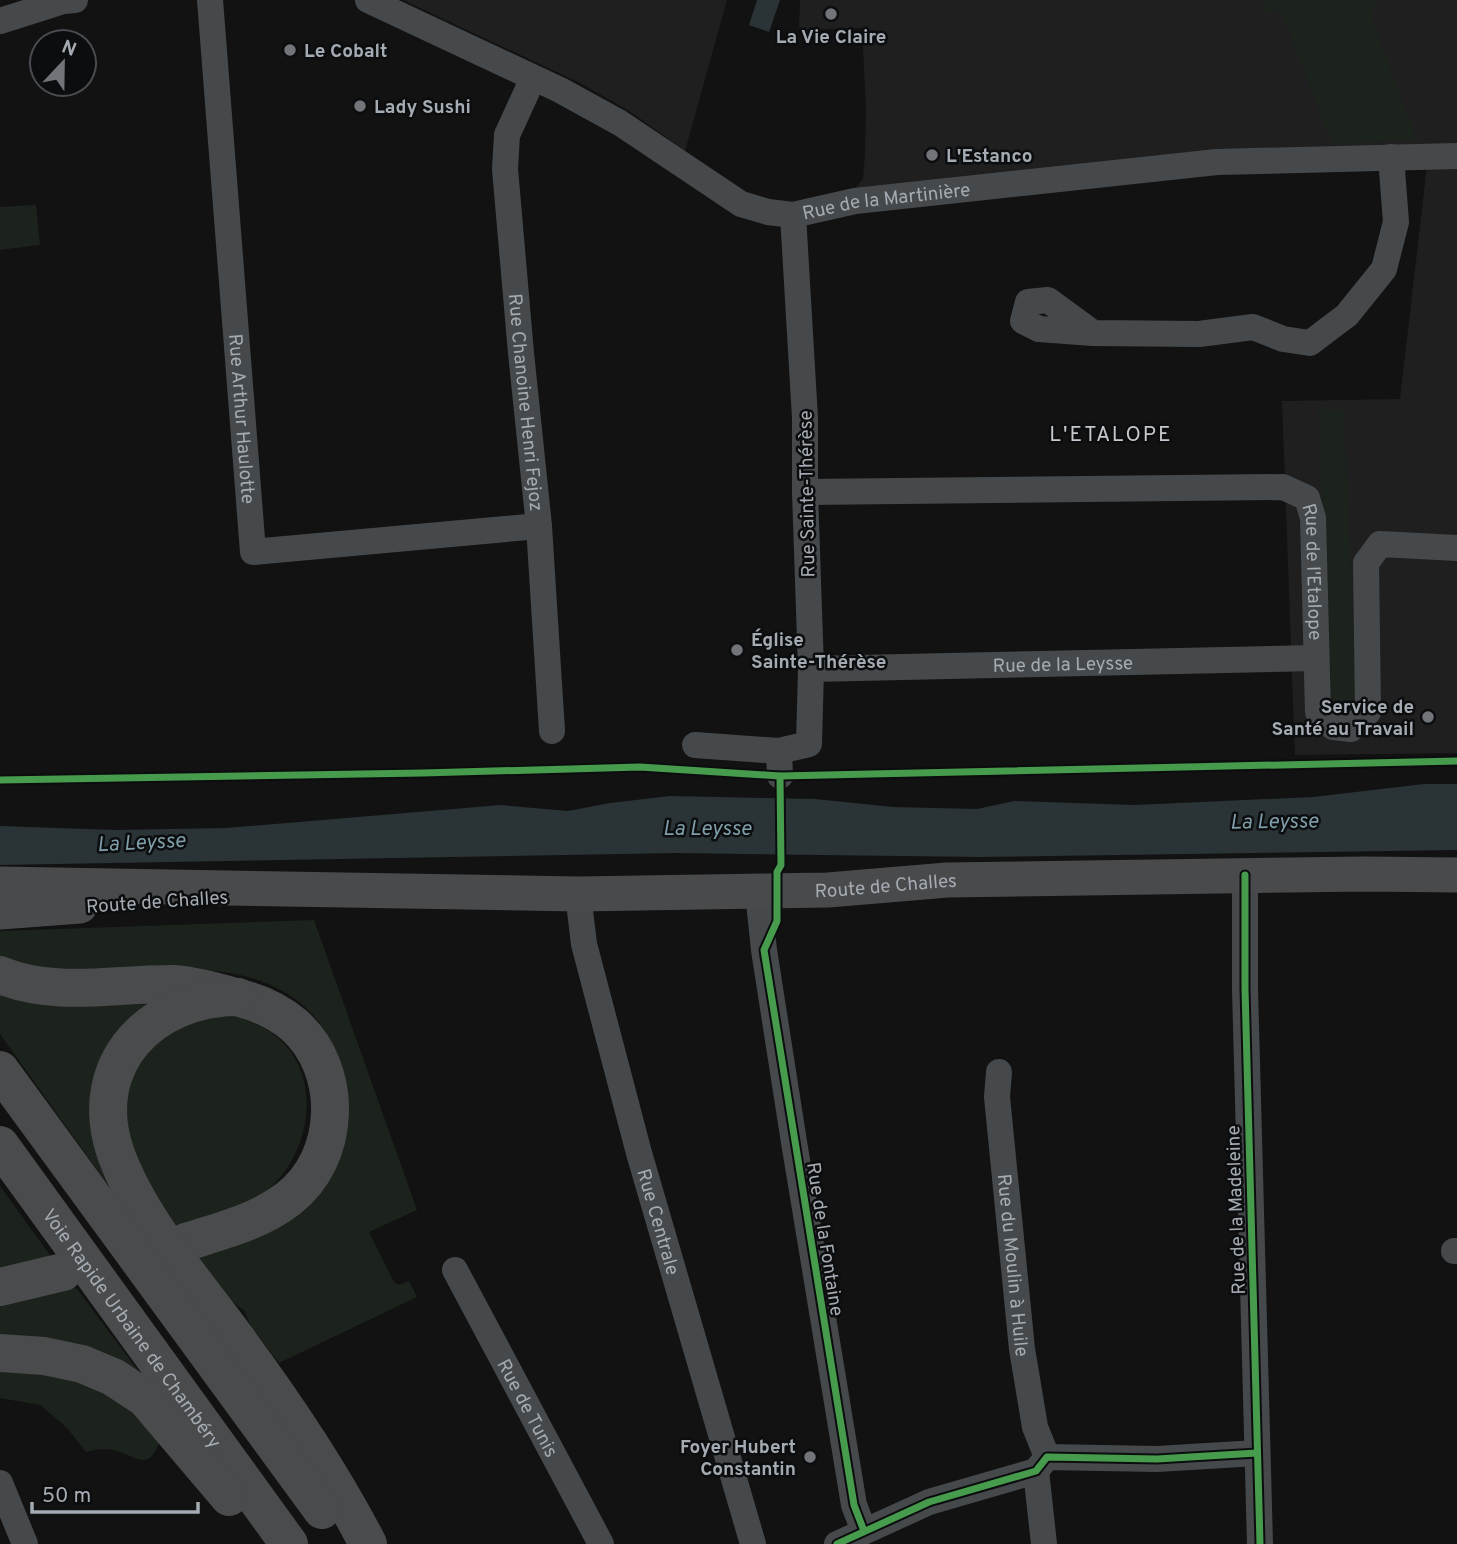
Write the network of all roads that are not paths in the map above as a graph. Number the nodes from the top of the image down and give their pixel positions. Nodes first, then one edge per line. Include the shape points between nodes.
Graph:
1 (67, 0) edge
2 (210, 0) edge
3 (368, 0) edge
4 (0, 21) edge
5 (533, 78) junction
6 (1457, 156) edge
7 (1391, 157) junction
8 (793, 215) junction
9 (1093, 333) dead end
10 (805, 492) junction
11 (539, 526) junction
12 (1457, 548) edge
13 (1316, 658) junction
14 (811, 669) junction
15 (552, 731) dead end
16 (695, 745) dead end
17 (1245, 876) junction
18 (1457, 876) edge
19 (0, 884) edge
20 (313, 890) junction
21 (758, 892) junction
22 (578, 894) junction
23 (0, 912) edge
24 (0, 975) edge
25 (238, 997) junction
26 (0, 1070) edge
27 (999, 1072) dead end
28 (0, 1145) edge
29 (186, 1242) dead end
30 (455, 1270) dead end
31 (63, 1272) dead end
32 (0, 1287) edge
33 (0, 1353) edge
34 (1257, 1453) junction
35 (1042, 1464) junction
36 (0, 1483) edge
37 (864, 1531) junction
38 (25, 1544) edge
39 (270, 1544) edge
40 (289, 1544) edge
41 (344, 1544) edge
42 (368, 1544) edge
43 (601, 1544) edge
44 (753, 1544) edge
45 (837, 1544) edge
46 (1044, 1544) edge
47 (1260, 1544) edge

1 - 4 street
2 - 11 street, Rue Arthur Haulotte via 253,552
3 - 5 street, Rue de la Martinière
5 - 8 street, Rue de la Martinière via 620,122 741,204
5 - 11 street, Rue Chanoine Henri Fejoz via 505,148
6 - 7 street, Rue de la Martinière
7 - 8 street, Rue de la Martinière via 1163,167 855,201
7 - 9 street via 1396,222 1384,269 1347,315 1310,343 1253,327 1199,334
8 - 10 street, Rue Sainte-Thérèse
10 - 13 street, Rue de l'Etalope via 1283,487 1307,498 1313,518
10 - 14 street, Rue Sainte-Thérèse
11 - 15 street, Rue Chanoine Henri Fejoz
12 - 13 street, Rue de l'Etalope via 1380,544 1366,563 1368,712 1351,729 1333,727 1318,712
13 - 14 street, Rue de la Leysse
14 - 16 street, Rue Sainte-Thérèse via 808,744 779,764
17 - 18 main road, Route de Challes
17 - 21 main road, Route de Challes via 947,880
17 - 34 street, Rue de la Madeleine
19 - 20 main road, Route de Challes
20 - 22 main road, Route de Challes
20 - 23 main road, Route de Challes
21 - 22 main road, Route de Challes
21 - 37 street, Rue de la Fontaine via 800,1182 854,1505
22 - 44 street, Rue Centrale via 584,944 639,1153
24 - 25 highway via 44,988 174,984
25 - 29 highway via 282,1016 312,1046 328,1088 326,1141 310,1175 282,1204 257,1219
25 - 42 highway via 185,1006 139,1033 122,1056 111,1083 110,1133 138,1200 345,1499
26 - 41 highway
27 - 35 street, Rue du Moulin à Huile via 997,1097 1023,1349
28 - 40 highway, Voie Rapide Urbaine de Chambéry
30 - 43 street, Rue de Tunis
31 - 32 highway
33 - 39 highway via 82,1364 145,1398
34 - 35 street
34 - 47 street, Rue de la Madeleine
35 - 37 street via 929,1502
35 - 46 street, Rue du Moulin à Huile
36 - 38 street
37 - 45 street

